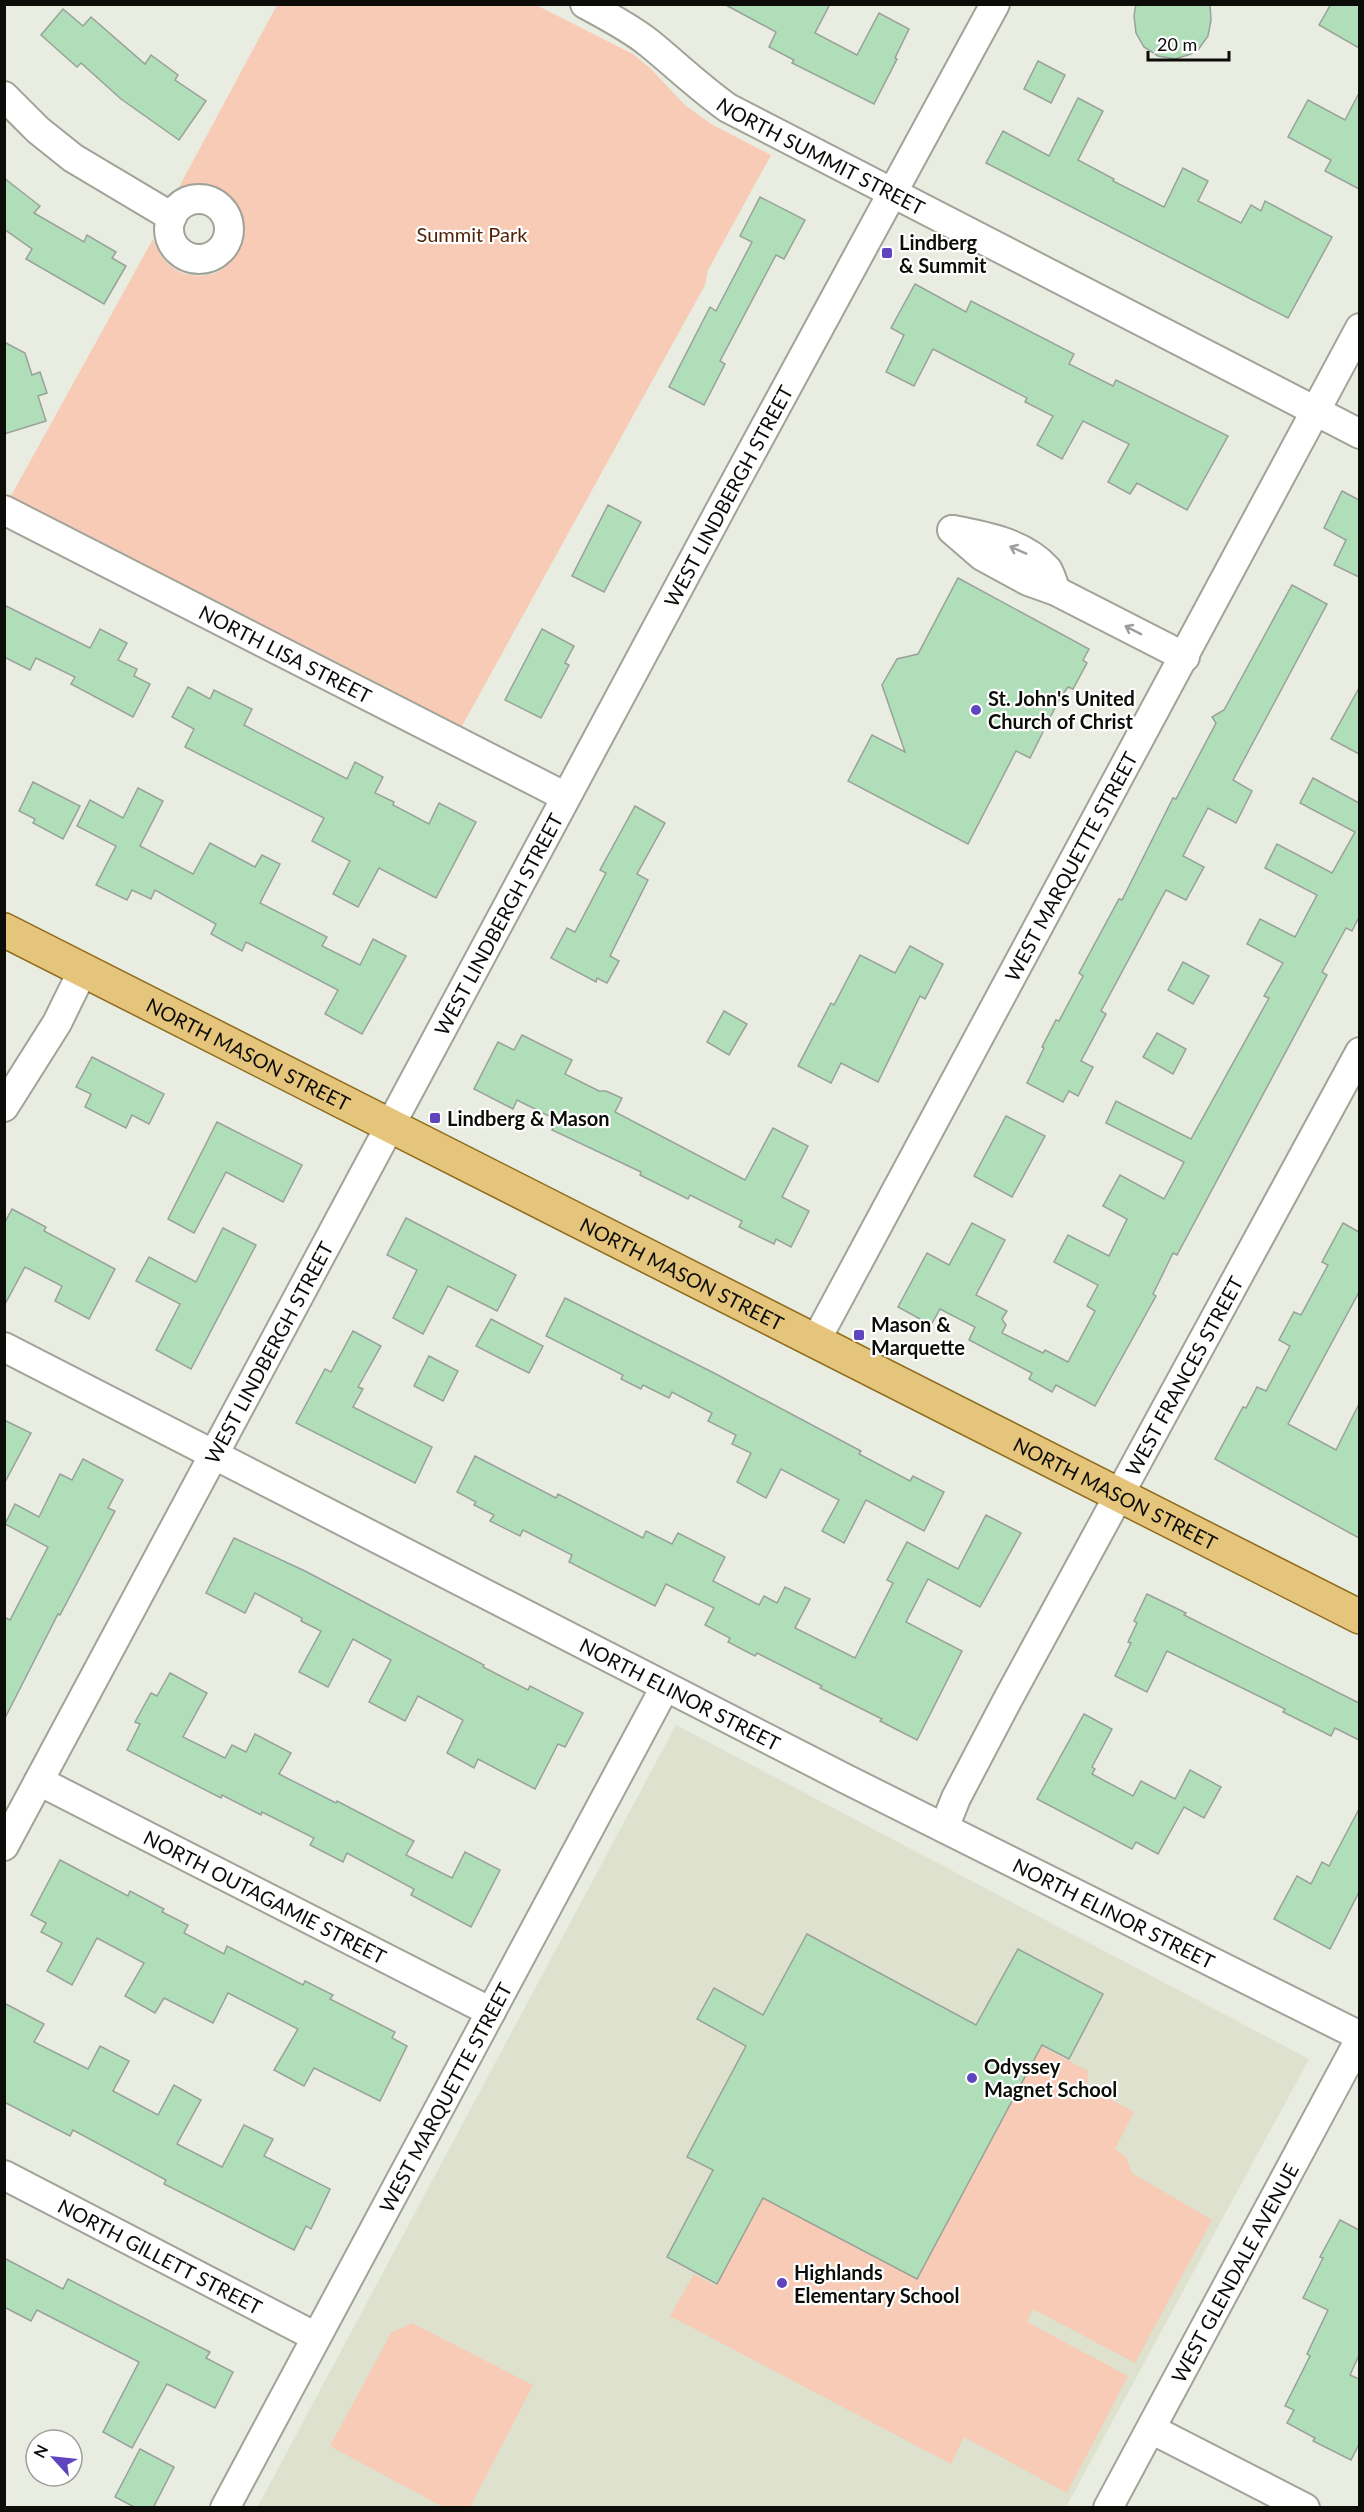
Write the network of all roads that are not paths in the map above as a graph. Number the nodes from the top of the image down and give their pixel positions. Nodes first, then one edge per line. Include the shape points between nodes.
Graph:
1 (585, 4) edge
2 (995, 4) edge
3 (4, 96) edge
4 (892, 194) junction
5 (172, 217) dead end
6 (1359, 328) edge
7 (1314, 412) junction
8 (1359, 434) edge
9 (4, 510) edge
10 (952, 530) dead end
11 (1185, 657) junction
12 (566, 797) junction
13 (4, 930) edge
14 (83, 970) junction
15 (1359, 1052) edge
16 (4, 1107) edge
17 (389, 1126) junction
18 (815, 1342) junction
19 (4, 1347) edge
20 (212, 1454) junction
21 (1120, 1496) junction
22 (1359, 1617) edge
23 (665, 1687) junction
24 (39, 1781) junction
25 (944, 1828) junction
26 (4, 1846) edge
27 (491, 2012) junction
28 (1359, 2037) edge
29 (4, 2175) edge
30 (316, 2337) junction
31 (1150, 2428) junction
32 (225, 2508) edge
33 (1108, 2508) edge
34 (1305, 2508) edge

1 - 4 street, NORTH SUMMIT STREET via 650,44 728,108
2 - 4 street, WEST LINDBERGH STREET
3 - 5 street via 74,158
4 - 7 street, NORTH SUMMIT STREET
4 - 12 street, WEST LINDBERGH STREET
6 - 7 street, WEST MARQUETTE STREET
7 - 8 street, NORTH SUMMIT STREET
7 - 11 street, WEST MARQUETTE STREET
9 - 12 street, NORTH LISA STREET
11 -> 10 street via 982,556
11 - 18 street, WEST MARQUETTE STREET
12 - 17 street, WEST LINDBERGH STREET
13 - 14 main road, NORTH MASON STREET
14 - 16 street via 57,1023
14 - 17 main road, NORTH MASON STREET
15 - 21 street, WEST FRANCES STREET
17 - 18 main road, NORTH MASON STREET
17 - 20 street, WEST LINDBERGH STREET
18 - 21 main road, NORTH MASON STREET
19 - 20 street, NORTH ELINOR STREET
20 - 23 street, NORTH ELINOR STREET
20 - 24 street, WEST LINDBERGH STREET
21 - 22 main road, NORTH MASON STREET
21 - 25 street, WEST FRANCES STREET via 1008,1699
23 - 25 street, NORTH ELINOR STREET
23 - 27 street, WEST MARQUETTE STREET
24 - 26 street, WEST LINDBERGH STREET
24 - 27 street, NORTH OUTAGAMIE STREET
25 - 28 street, NORTH ELINOR STREET
27 - 30 street, WEST MARQUETTE STREET
28 - 31 street, WEST GLENDALE AVENUE
29 - 30 street, NORTH GILLETT STREET
30 - 32 street, WEST MARQUETTE STREET
31 - 33 street, WEST GLENDALE AVENUE
31 - 34 street

